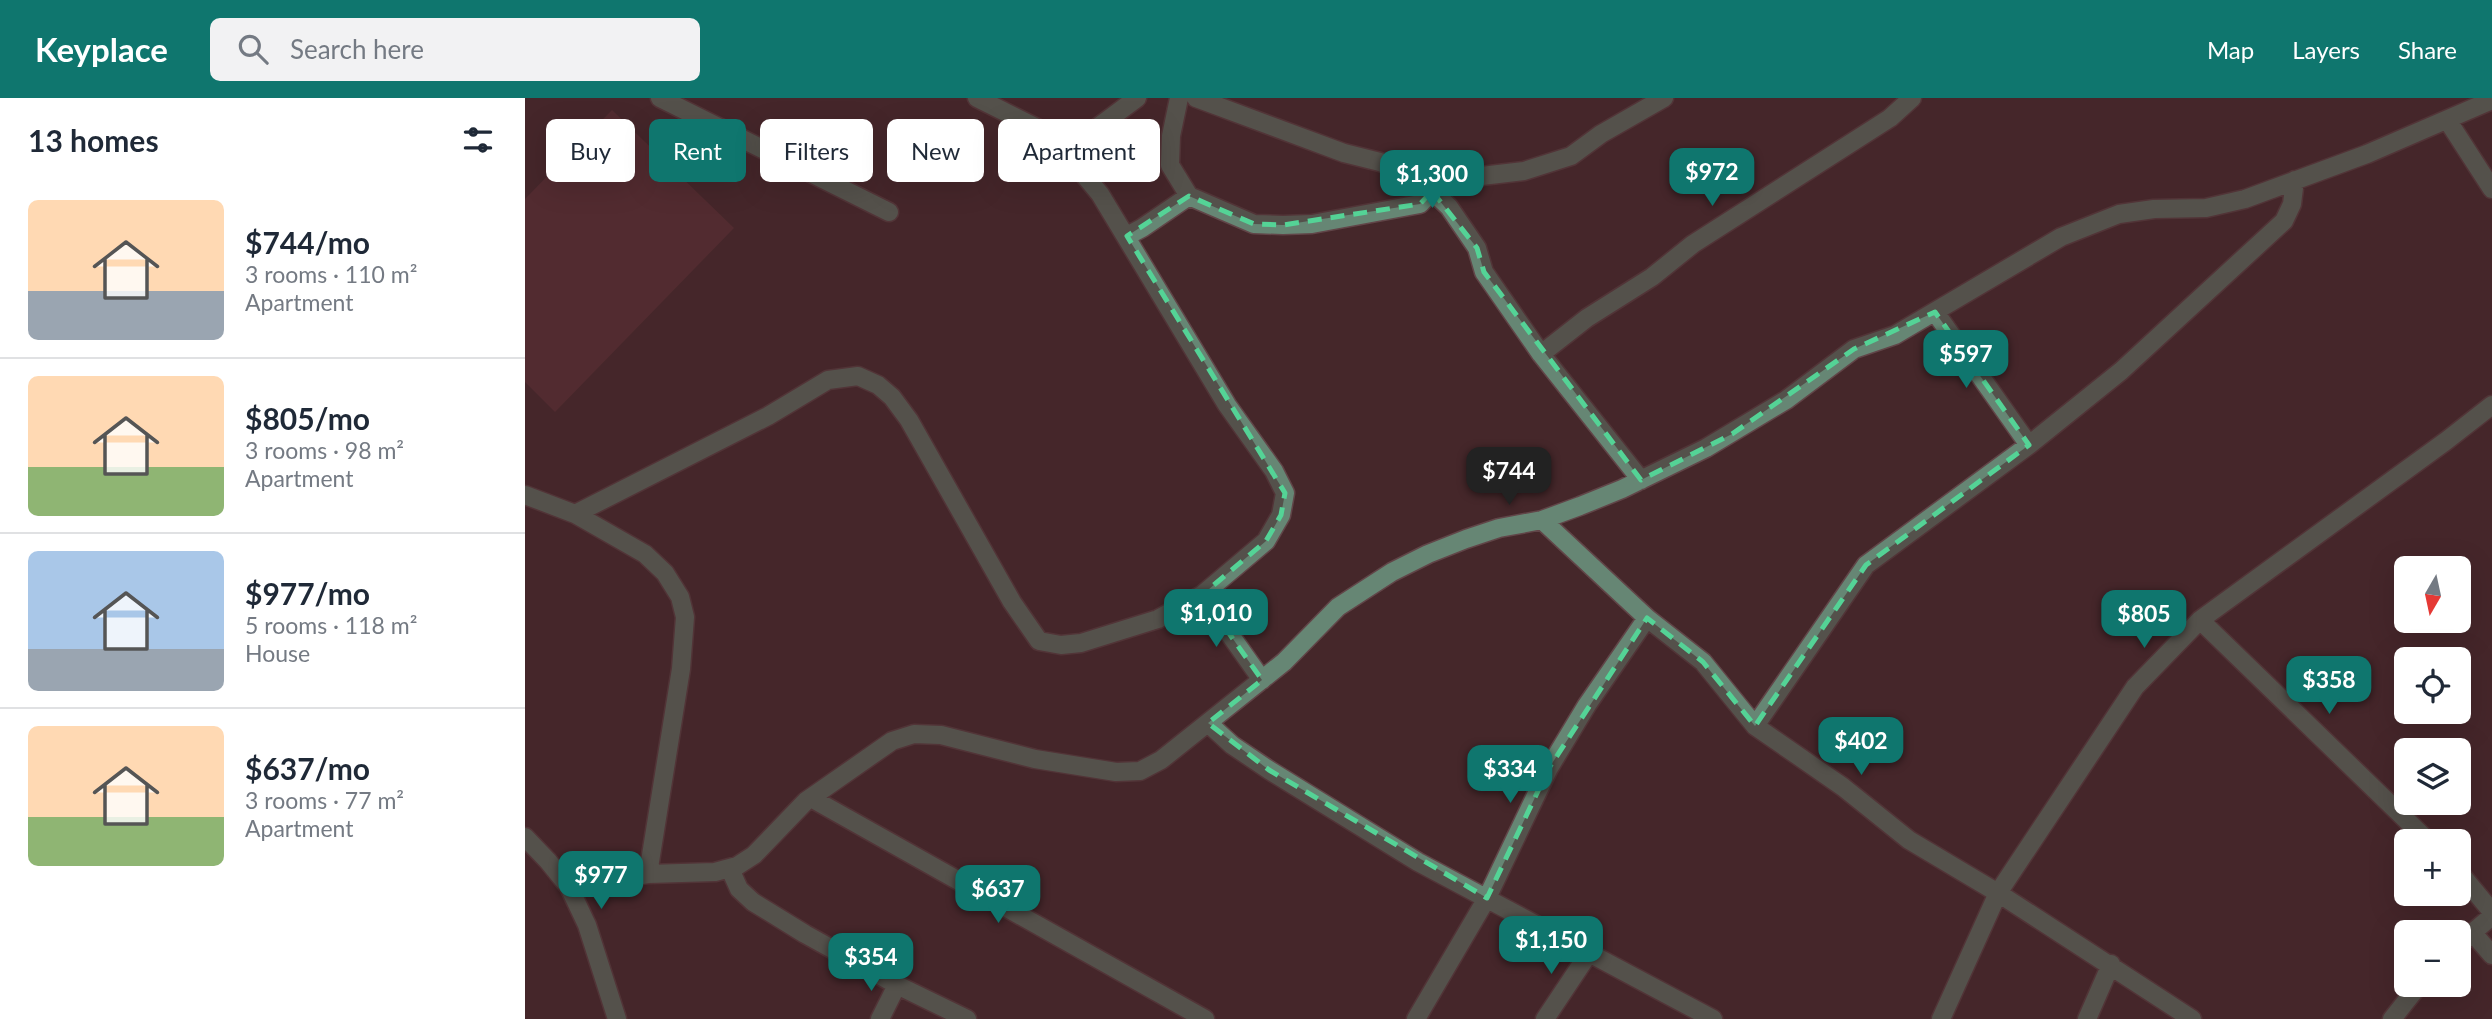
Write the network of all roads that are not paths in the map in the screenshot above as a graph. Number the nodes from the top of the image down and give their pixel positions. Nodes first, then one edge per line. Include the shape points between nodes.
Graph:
1 (660, 98) edge
2 (977, 98) edge
3 (1137, 98) edge
4 (1179, 98) edge
5 (1196, 98) edge
6 (1664, 98) edge
7 (1912, 98) edge
8 (2492, 100) edge
9 (1019, 119) edge
10 (1109, 119) edge
11 (2448, 121) junction
12 (2295, 180) junction
13 (1091, 182) edge
14 (2492, 189) edge
15 (1432, 191) junction
16 (1189, 197) junction
17 (889, 212) dead end
18 (1127, 236) junction
19 (1935, 312) junction
20 (1541, 354) junction
21 (2492, 405) edge
22 (2029, 446) junction
23 (1641, 480) junction
24 (525, 495) edge
25 (575, 514) junction
26 (1542, 520) junction
27 (1202, 595) junction
28 (1647, 618) junction
29 (2200, 620) junction
30 (1262, 680) junction
31 (1208, 723) junction
32 (1755, 726) junction
33 (811, 798) junction
34 (2416, 829) edge
35 (525, 837) edge
36 (730, 869) junction
37 (648, 874) junction
38 (569, 887) junction
39 (2471, 887) edge
40 (1998, 893) junction
41 (1487, 898) junction
42 (2492, 914) edge
43 (2472, 932) joint
44 (1589, 953) junction
45 (2492, 955) edge
46 (2111, 964) junction
47 (897, 985) junction
48 (2409, 997) edge
49 (617, 1019) edge
50 (880, 1019) edge
51 (967, 1019) edge
52 (1205, 1019) edge
53 (1416, 1019) edge
54 (1545, 1019) edge
55 (1713, 1019) edge
56 (1941, 1019) edge
57 (2087, 1019) edge
58 (2192, 1019) edge
59 (2392, 1019) edge

1 - 17 street
2 - 9 street
3 - 10 street
4 - 16 street via 1170,164
5 - 15 street via 1398,169
6 - 15 street via 1571,156 1524,171 1456,179
7 - 20 street via 1890,118 1693,244
8 - 11 street
11 - 12 street
11 - 14 street
12 - 19 street via 2226,204 2154,209 2104,219 2061,237
12 - 22 street via 2284,221 2121,372
13 - 18 street
15 - 16 street via 1420,204 1313,224 1283,225 1254,224
15 - 20 street via 1470,237 1484,272
16 - 18 street
18 - 27 street via 1285,493 1282,515 1266,541
19 - 22 street
19 - 23 street via 1895,335 1854,349 1740,429
20 - 23 street
21 - 29 street
22 - 32 street via 1867,565
23 - 26 street
24 - 25 street
25 - 27 street via 768,416 828,380 858,376 892,397 909,421 1039,641 1081,643 1158,619
25 - 37 street via 645,554 665,573 680,597 685,617
26 - 28 street
26 - 30 street via 1466,539 1392,572 1338,607
27 - 30 street
28 - 32 street via 1703,662
28 - 41 street via 1549,768
29 - 34 street
29 - 40 street via 2135,687
30 - 31 street
31 - 33 street via 1161,760 1126,773 1035,759 941,735 914,734 893,741
31 - 41 street via 1269,770 1418,862
32 - 40 street via 1843,786 1909,840
33 - 36 street via 754,855
33 - 52 street
35 - 38 street
36 - 37 street
36 - 47 street via 739,889 753,902
37 - 38 street
38 - 49 street via 587,925
39 - 42 street
40 - 46 street
40 - 56 street
41 - 44 street
41 - 53 street
42 - 43 street
43 - 45 street
44 - 54 street
44 - 55 street
46 - 57 street
46 - 58 street
47 - 50 street
47 - 51 street
48 - 59 street

